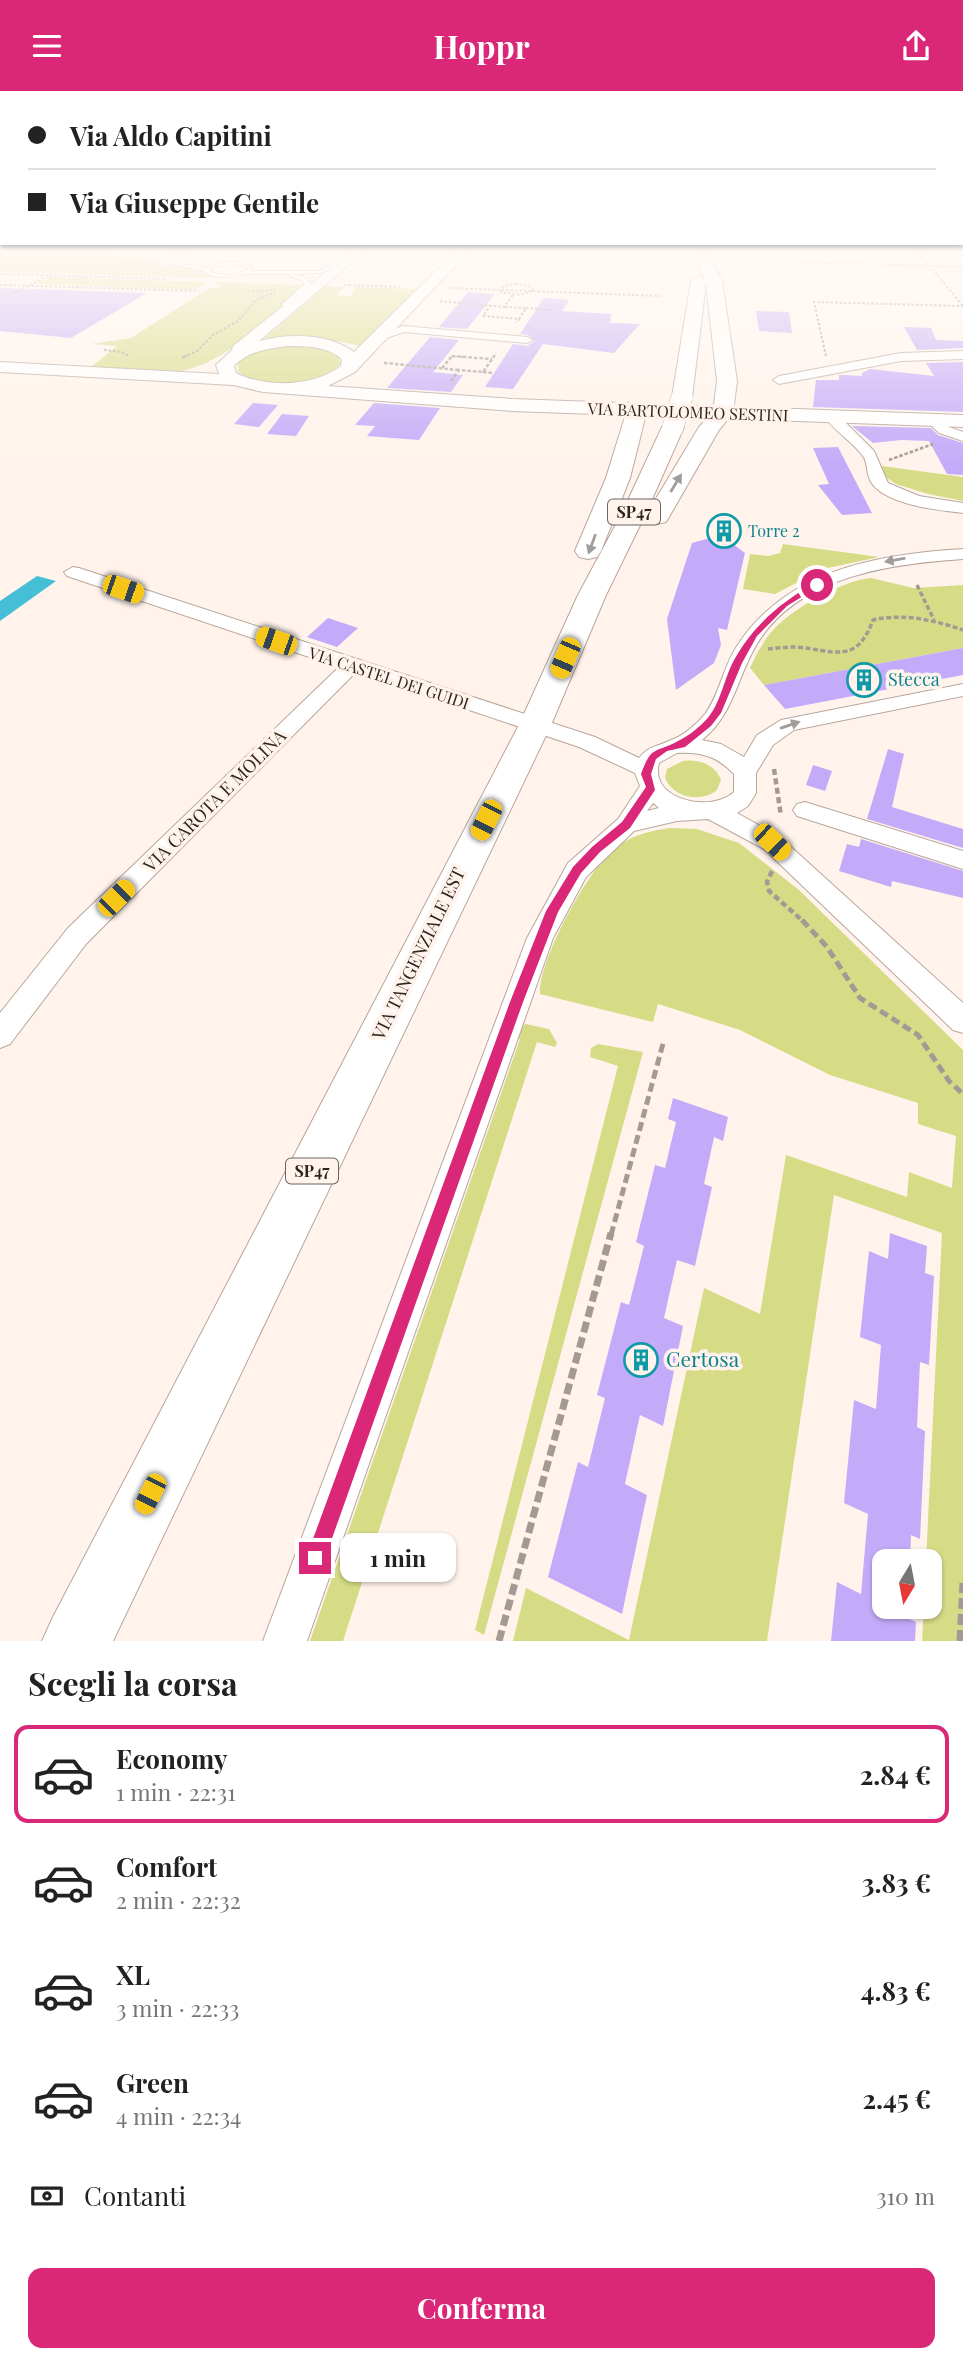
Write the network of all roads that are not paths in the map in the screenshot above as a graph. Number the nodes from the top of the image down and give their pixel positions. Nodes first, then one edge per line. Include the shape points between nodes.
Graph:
1 (273, 320) edge
2 (694, 320) edge
3 (719, 320) edge
4 (402, 322) joint
5 (527, 340) dead end
6 (957, 355) edge
7 (232, 357) junction
8 (0, 367) edge
9 (350, 367) junction
10 (963, 370) edge
11 (131, 375) junction
12 (234, 380) junction
13 (779, 380) dead end
14 (288, 387) junction
15 (414, 397) junction
16 (636, 410) junction
17 (681, 412) junction
18 (831, 416) junction
19 (717, 420) junction
20 (961, 431) edge
21 (963, 507) edge
22 (963, 554) edge
23 (73, 572) dead end
24 (592, 595) junction
25 (352, 666) junction
26 (963, 690) edge
27 (535, 725) junction
28 (587, 742) junction
29 (672, 747) junction
30 (649, 778) junction
31 (745, 782) junction
32 (687, 810) junction
33 (805, 810) dead end
34 (713, 811) junction
35 (626, 825) junction
36 (781, 851) junction
37 (963, 860) edge
38 (963, 1021) edge
39 (0, 1035) edge
40 (76, 1641) edge
41 (285, 1641) edge

1 - 7 main road
2 - 17 main road, VIA TANGENZIALE EST / SP47
3 - 19 main road via 727,381
4 - 5 street
4 - 9 main road via 378,338
6 - 10 street
6 - 13 street via 901,357
7 - 9 main road via 267,344 311,342 345,351 351,356
7 - 11 main road via 186,373
7 - 12 main road via 225,370
8 - 11 main road
9 - 14 main road via 325,381
9 - 15 main road via 351,381 358,386
11 - 12 main road
12 - 14 main road
14 - 15 main road
15 - 16 main road, VIA BARTOLOMEO SESTINI
16 - 17 main road, VIA BARTOLOMEO SESTINI
16 -> 24 main road via 618,478 588,552
17 - 19 main road
17 - 24 main road, VIA TANGENZIALE EST / SP47
18 - 19 main road, VIA BARTOLOMEO SESTINI
18 - 20 main road, VIA BARTOLOMEO SESTINI via 933,420
18 - 21 street via 844,435 865,450 874,463 877,480 890,491
24 -> 19 main road via 634,557
22 -> 29 street via 889,561 831,578 784,604 744,649 716,713 702,729
23 - 25 street, VIA CASTEL DEI GUIDI
24 - 27 main road, VIA TANGENZIALE EST / SP47
25 - 27 street, VIA CASTEL DEI GUIDI
25 - 39 street, VIA CAROTA E MOLINA via 77,936
31 -> 26 street via 765,740 788,725
27 - 28 street, VIA CASTEL DEI GUIDI
27 - 40 main road, VIA TANGENZIALE EST / SP47
28 - 29 street, VIA CASTEL DEI GUIDI
28 - 30 street, VIA CASTEL DEI GUIDI
29 - 30 street via 652,758
29 - 31 street via 702,745 722,752 733,759
30 - 32 street via 668,803
30 - 35 street
31 - 34 street via 731,806
31 - 36 street
32 - 34 street
32 - 35 street
33 - 37 street
34 - 36 street
35 - 41 street via 577,870 540,938
36 - 38 street

